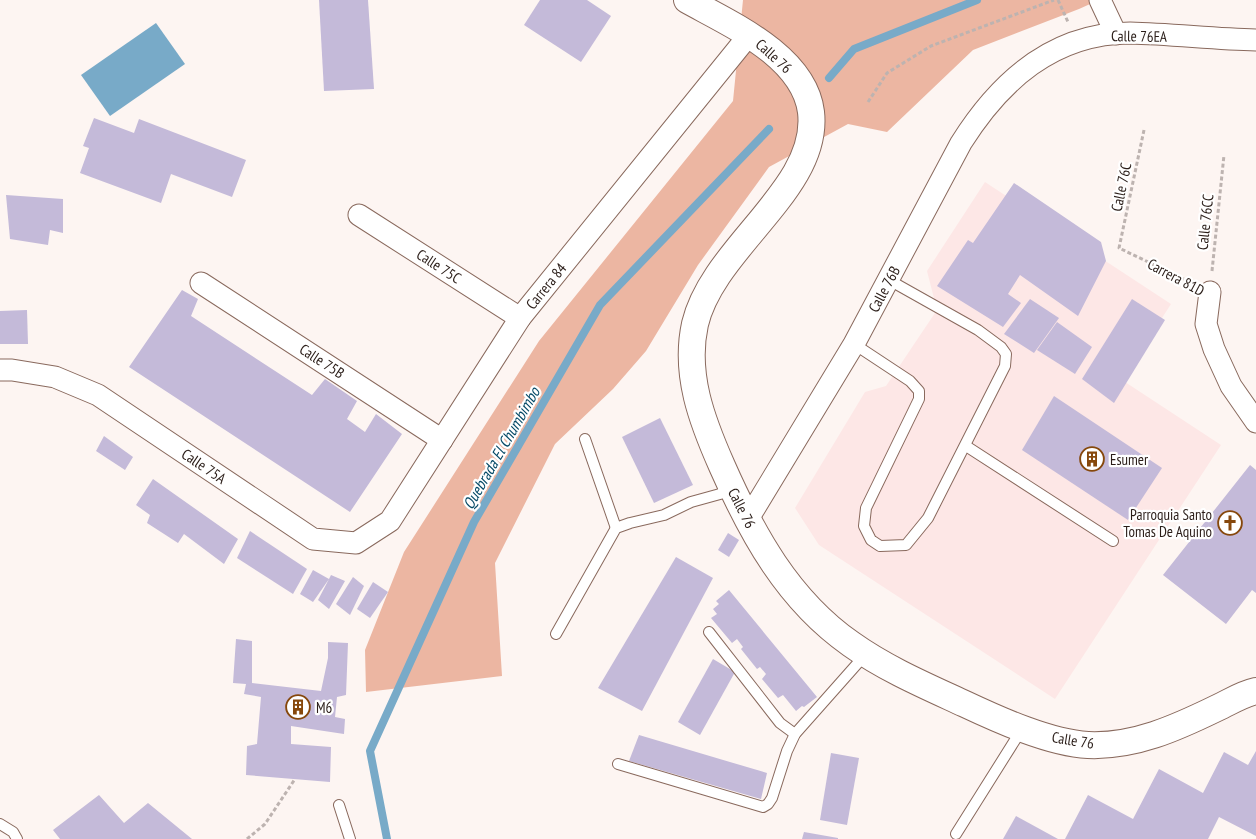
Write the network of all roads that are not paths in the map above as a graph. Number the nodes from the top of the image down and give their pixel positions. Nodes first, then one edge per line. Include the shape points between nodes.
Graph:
1 (687, 0) edge
2 (1100, 0) edge
3 (1116, 34) junction
4 (749, 35) junction
5 (1256, 40) edge
6 (1028, 67) joint
7 (359, 215) dead end
8 (889, 280) junction
9 (201, 283) dead end
10 (1210, 292) road end
11 (520, 318) junction
12 (854, 344) junction
13 (0, 370) edge
14 (1256, 422) edge
15 (585, 439) dead end
16 (442, 440) junction
17 (966, 446) junction
18 (730, 485) junction
19 (748, 519) junction
20 (616, 528) junction
21 (1113, 541) dead end
22 (356, 543) joint
23 (709, 632) dead end
24 (556, 634) dead end
25 (866, 654) junction
26 (1256, 691) edge
27 (1022, 728) junction
28 (795, 734) junction
29 (618, 764) dead end
30 (338, 805) dead end
31 (0, 824) edge
32 (956, 834) dead end
33 (17, 839) edge
34 (350, 839) edge

1 - 4 street, Calle 76
2 - 3 street
3 - 5 street, Calle 76EA
3 - 6 street, Calle 76EA via 1056,49
4 - 11 street, Carrera 84
4 - 18 street, Calle 76 via 783,61 794,74 809,103 812,123 799,168 717,276 696,319 691,362 696,397 702,420
6 - 8 street, Calle 76B via 999,92 970,129
7 - 11 street, Calle 75C
8 - 12 street, Calle 76B
8 - 17 lane via 978,330 1006,354 1005,366
9 - 16 street, Calle 75B
10 - 14 street, Carrera 81D via 1206,324 1214,349 1231,386
11 - 16 street, Carrera 84
12 - 17 lane via 910,381 918,391 919,399 866,508 864,526 871,540 880,546 906,545 928,518
12 - 19 street, Calle 76B
13 - 22 street, Calle 75A via 55,376 98,395 313,539
15 - 20 lane
16 - 22 street, Carrera 84 via 390,521
17 - 21 lane
18 - 19 street, Calle 76
18 - 20 lane via 720,494 691,502 664,515
19 - 25 street, Calle 76 via 774,564 798,596 823,622
20 - 24 lane
23 - 28 lane via 780,723
25 - 27 street, Calle 76 via 992,717
25 - 28 lane
26 - 27 street, Calle 76 via 1152,737 1131,742 1087,745
27 - 32 lane
28 - 29 lane via 772,798 763,807
30 - 34 lane
31 - 33 lane via 13,832

